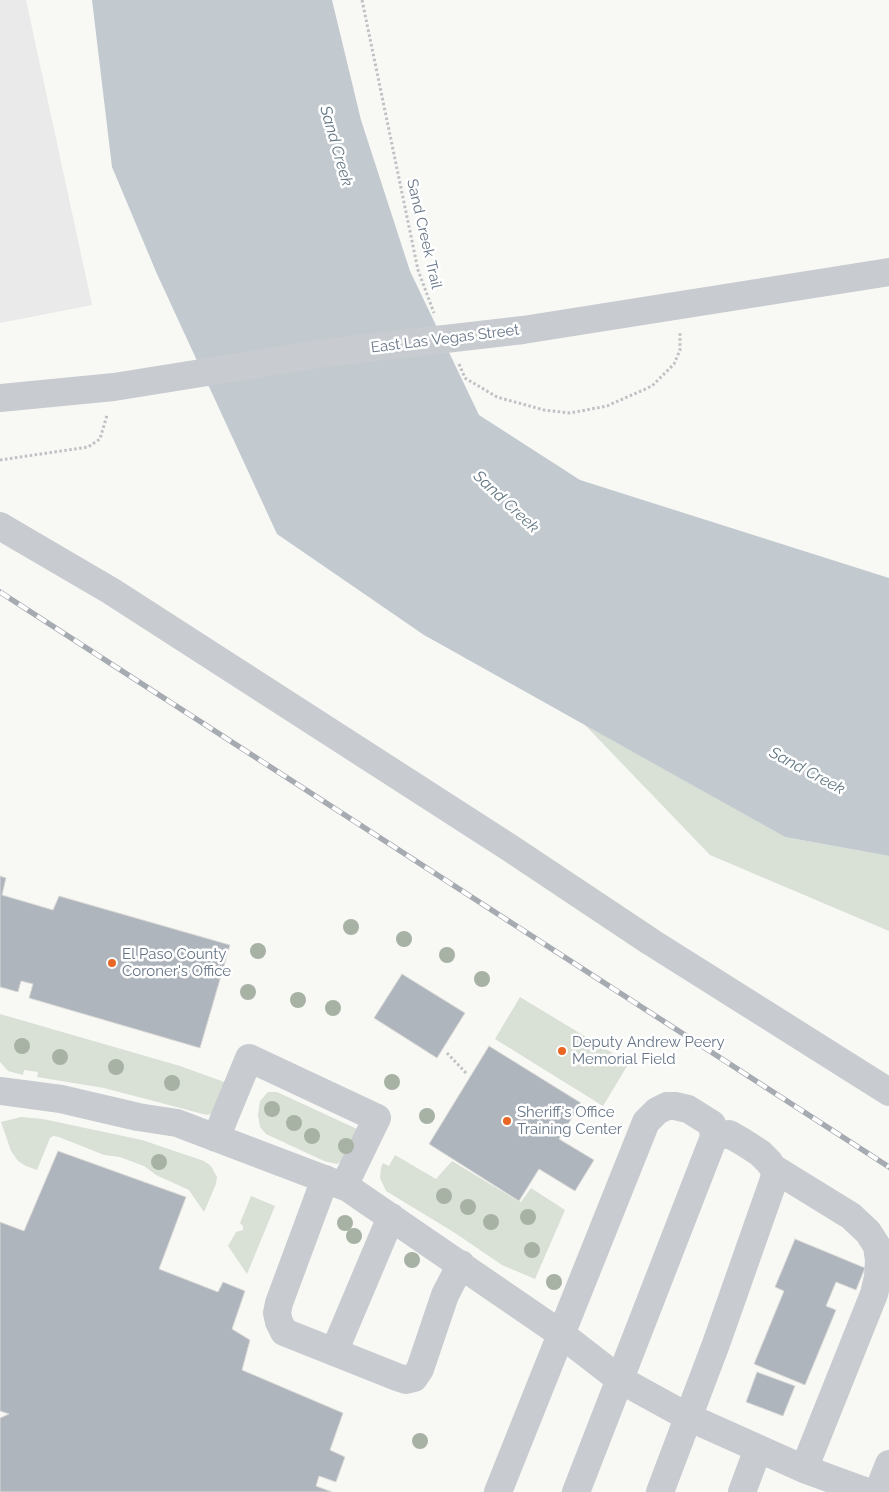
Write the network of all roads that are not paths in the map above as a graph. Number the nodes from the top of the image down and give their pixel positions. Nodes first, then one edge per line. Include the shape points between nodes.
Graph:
1 (889, 272) edge
2 (0, 398) edge
3 (0, 526) edge
4 (0, 1091) edge
5 (889, 1092) edge
6 (714, 1137) junction
7 (216, 1138) junction
8 (773, 1168) junction
9 (334, 1183) junction
10 (391, 1217) junction
11 (878, 1238) edge
12 (462, 1264) junction
13 (560, 1334) junction
14 (334, 1352) junction
15 (619, 1379) junction
16 (688, 1418) junction
17 (758, 1449) junction
18 (889, 1464) edge
19 (804, 1469) junction
20 (498, 1492) edge
21 (576, 1492) edge
22 (660, 1492) edge
23 (742, 1492) edge
24 (867, 1492) edge
25 (878, 1492) edge

1 - 2 street, East Las Vegas Street via 523,330 332,352 114,387
3 - 5 street via 111,591 651,942
4 - 7 street via 61,1099 176,1123
6 - 8 street via 729,1134 760,1154
6 - 13 street via 712,1124 696,1113 675,1106 657,1111 646,1122
6 - 15 street
7 - 9 street
7 - 9 street via 248,1058 377,1118
8 - 11 street via 851,1216
8 - 16 street via 772,1186
9 - 10 street
9 - 14 street via 277,1313 284,1332
10 - 12 street
10 - 14 street
11 - 19 street via 878,1278 874,1294
12 - 13 street
12 - 14 street via 445,1295 414,1378 406,1380
13 - 15 street
13 - 20 street
15 - 16 street
15 - 21 street
16 - 17 street
16 - 22 street
17 - 19 street
17 - 23 street
18 - 25 street
19 - 24 street

